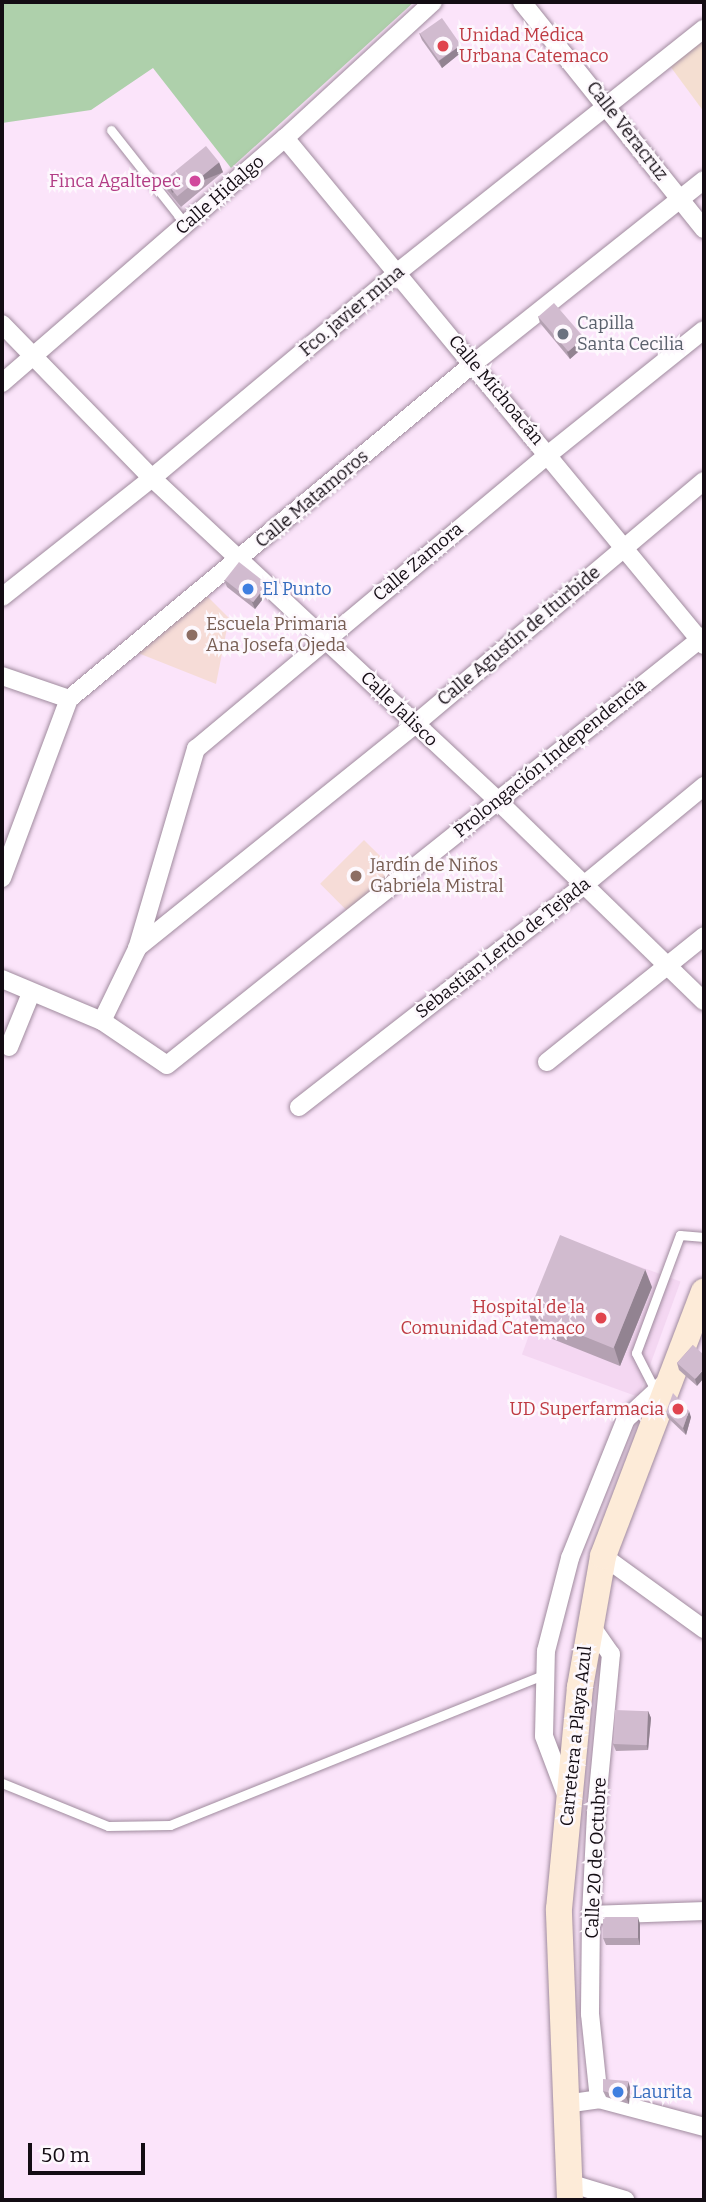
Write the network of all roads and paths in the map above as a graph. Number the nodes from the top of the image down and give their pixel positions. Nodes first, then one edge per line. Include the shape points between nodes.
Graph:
1 (433, 2) edge
2 (522, 2) edge
3 (704, 30) edge
4 (608, 105) junction
5 (111, 130) dead end
6 (285, 138) junction
7 (704, 180) edge
8 (680, 198) junction
9 (186, 225) junction
10 (704, 229) edge
11 (398, 272) junction
12 (2, 324) edge
13 (704, 330) edge
14 (35, 356) junction
15 (474, 363) junction
16 (2, 383) edge
17 (549, 454) junction
18 (152, 478) junction
19 (704, 481) edge
20 (625, 546) junction
21 (241, 558) junction
22 (2, 597) edge
23 (325, 639) junction
24 (703, 640) edge
25 (2, 676) edge
26 (69, 699) junction
27 (414, 725) junction
28 (704, 786) edge
29 (498, 801) junction
30 (2, 878) edge
31 (584, 885) junction
32 (704, 936) edge
33 (137, 949) junction
34 (667, 966) junction
35 (2, 979) edge
36 (31, 993) junction
37 (704, 1001) edge
38 (102, 1021) junction
39 (9, 1047) dead end
40 (547, 1062) dead end
41 (299, 1107) dead end
42 (704, 1237) edge
43 (704, 1292) edge
44 (663, 1389) junction
45 (603, 1556) junction
46 (589, 1623) junction
47 (704, 1629) edge
48 (546, 1674) junction
49 (2, 1783) edge
50 (569, 1803) junction
51 (704, 1911) edge
52 (591, 1915) junction
53 (599, 2099) junction
54 (565, 2104) junction
55 (704, 2127) edge
56 (569, 2192) edge
57 (625, 2200) edge

1 - 6 street, Calle Hidalgo
2 - 4 street, Calle Veracruz
3 - 4 street, Fco. javier mina
4 - 8 street, Calle Veracruz
4 - 11 street, Fco. javier mina
5 - 9 lane
6 - 9 street, Calle Hidalgo
6 - 11 street, Calle Michoacán
7 - 8 street, Calle Matamoros
8 - 10 street, Calle Veracruz
8 - 15 street, Calle Matamoros
9 - 14 street, Calle Hidalgo
11 - 15 street, Calle Michoacán
11 - 18 street, Fco. javier mina
12 - 14 street, Calle Jalisco
13 - 17 street, Calle Zamora
14 - 16 street, Calle Hidalgo
14 - 18 street, Calle Jalisco
15 - 17 street, Calle Michoacán
15 - 21 street, Calle Matamoros
17 - 20 street, Calle Michoacán
17 - 23 street, Calle Zamora
18 - 21 street, Calle Jalisco
18 - 22 street, Fco. javier mina
19 - 20 street, Calle Agustín de Iturbide
20 - 24 street, Calle Michoacán
20 - 27 street, Calle Agustín de Iturbide
21 - 23 street, Calle Jalisco
21 - 26 street, Calle Matamoros
23 - 27 street, Calle Jalisco
23 - 33 street, Calle Zamora via 196,749
24 - 29 street, Prolongación Independencia
25 - 26 street
26 - 30 street
27 - 29 street, Calle Jalisco
27 - 33 street, Calle Agustín de Iturbide
28 - 31 street, Sebastian Lerdo de Tejada
29 - 31 street, Calle Jalisco
29 - 38 street, Prolongación Independencia via 167,1065
31 - 34 street, Calle Jalisco
31 - 41 street, Sebastian Lerdo de Tejada
32 - 34 street
33 - 38 street, Calle Zamora
34 - 37 street, Calle Jalisco
34 - 40 street
35 - 36 street
36 - 38 street
36 - 39 street
42 - 44 lane via 680,1235 636,1353
43 - 44 main road, Carretera a Playa Azul
44 - 45 main road, Carretera a Playa Azul
44 - 48 street via 626,1419 570,1558 546,1651
45 - 46 main road, Carretera a Playa Azul
45 - 47 street
46 - 50 main road, Carretera a Playa Azul
46 - 52 street, Calle 20 de Octubre via 611,1654
48 - 49 lane via 170,1825 108,1826
48 - 50 street via 544,1736
50 - 54 main road, Carretera a Playa Azul via 559,1909
51 - 52 street
52 - 53 street, Calle 20 de Octubre via 590,2014
53 - 54 street
53 - 55 street
54 - 56 main road, Carretera a Playa Azul
56 - 57 street

